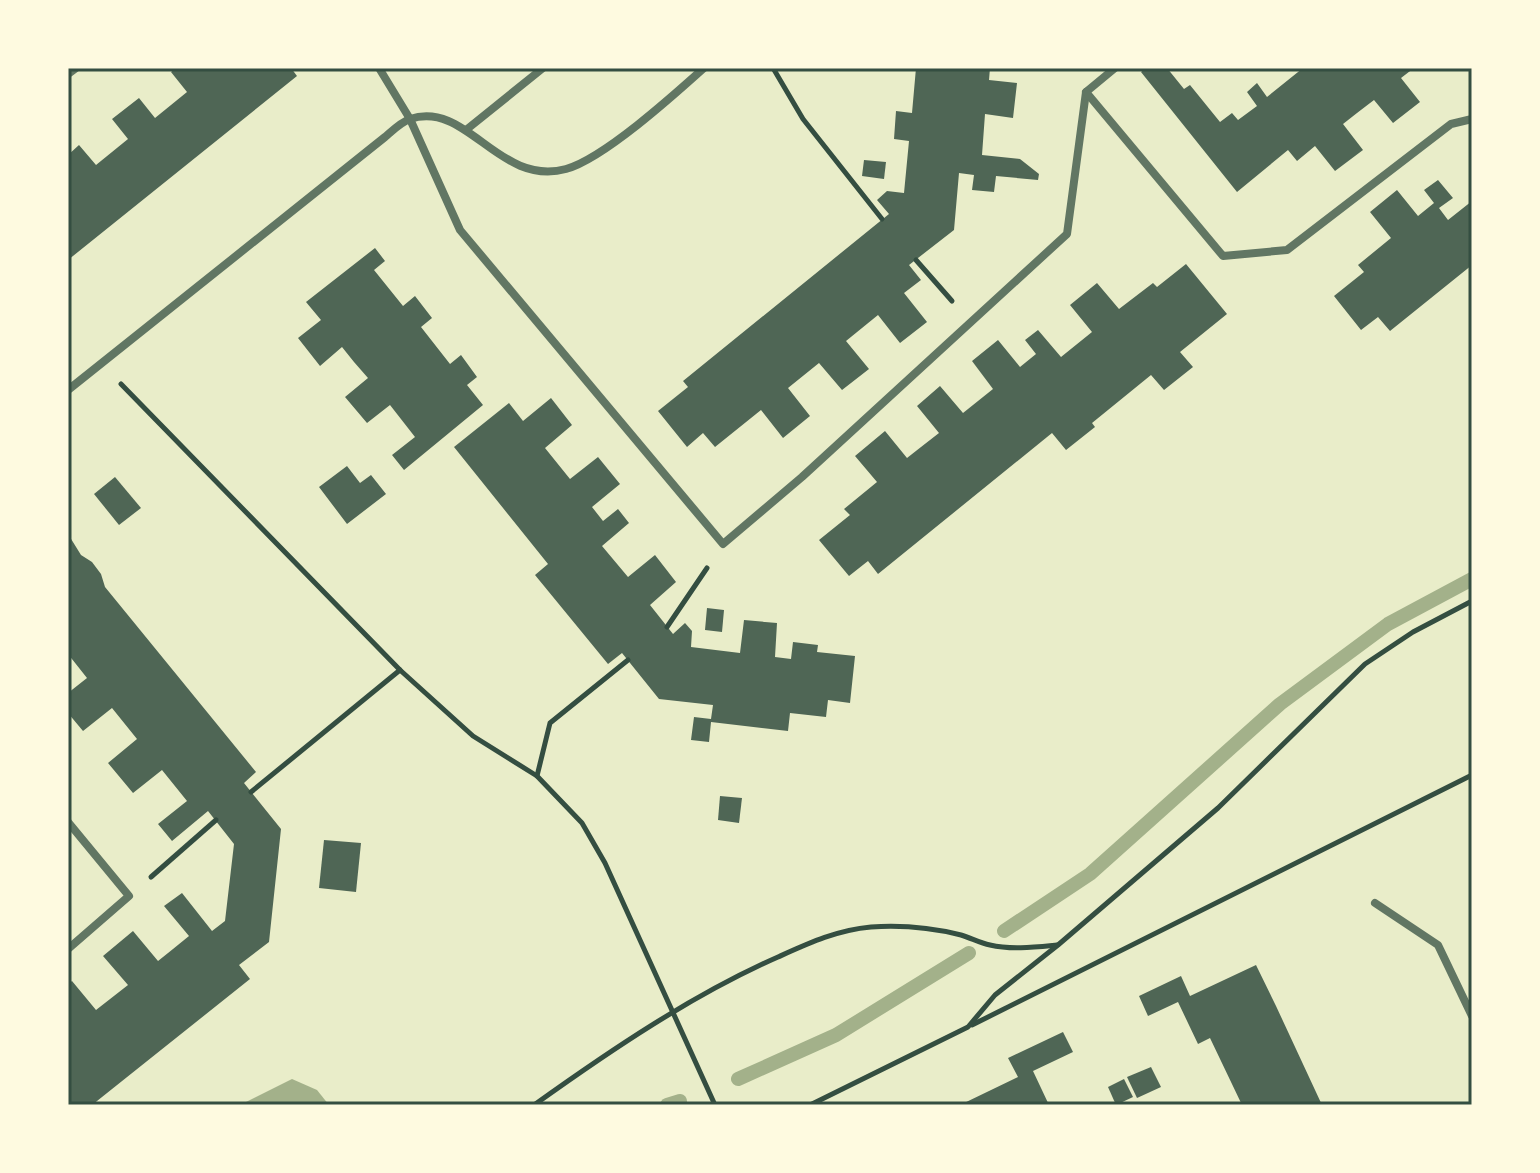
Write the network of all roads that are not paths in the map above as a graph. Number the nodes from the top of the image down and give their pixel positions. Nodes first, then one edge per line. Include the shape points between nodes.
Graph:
1 (76, 68) edge
2 (379, 68) edge
3 (543, 68) edge
4 (704, 68) edge
5 (1115, 68) edge
6 (68, 74) edge
7 (1086, 92) junction
8 (410, 119) junction
9 (1472, 119) edge
10 (466, 130) junction
11 (68, 390) edge
12 (68, 822) edge
13 (1375, 903) dead end
14 (68, 949) edge
15 (1472, 1016) edge

1 - 6 street
2 - 8 street
3 - 10 street
4 - 10 street via 662,106 591,158 567,169 536,172 510,163
5 - 7 street
7 - 8 street via 1067,234 723,544 460,230
7 - 9 street via 1223,256 1287,250 1451,124
8 - 10 street via 439,118
8 - 11 street
12 - 14 street via 129,896
13 - 15 street via 1438,945

